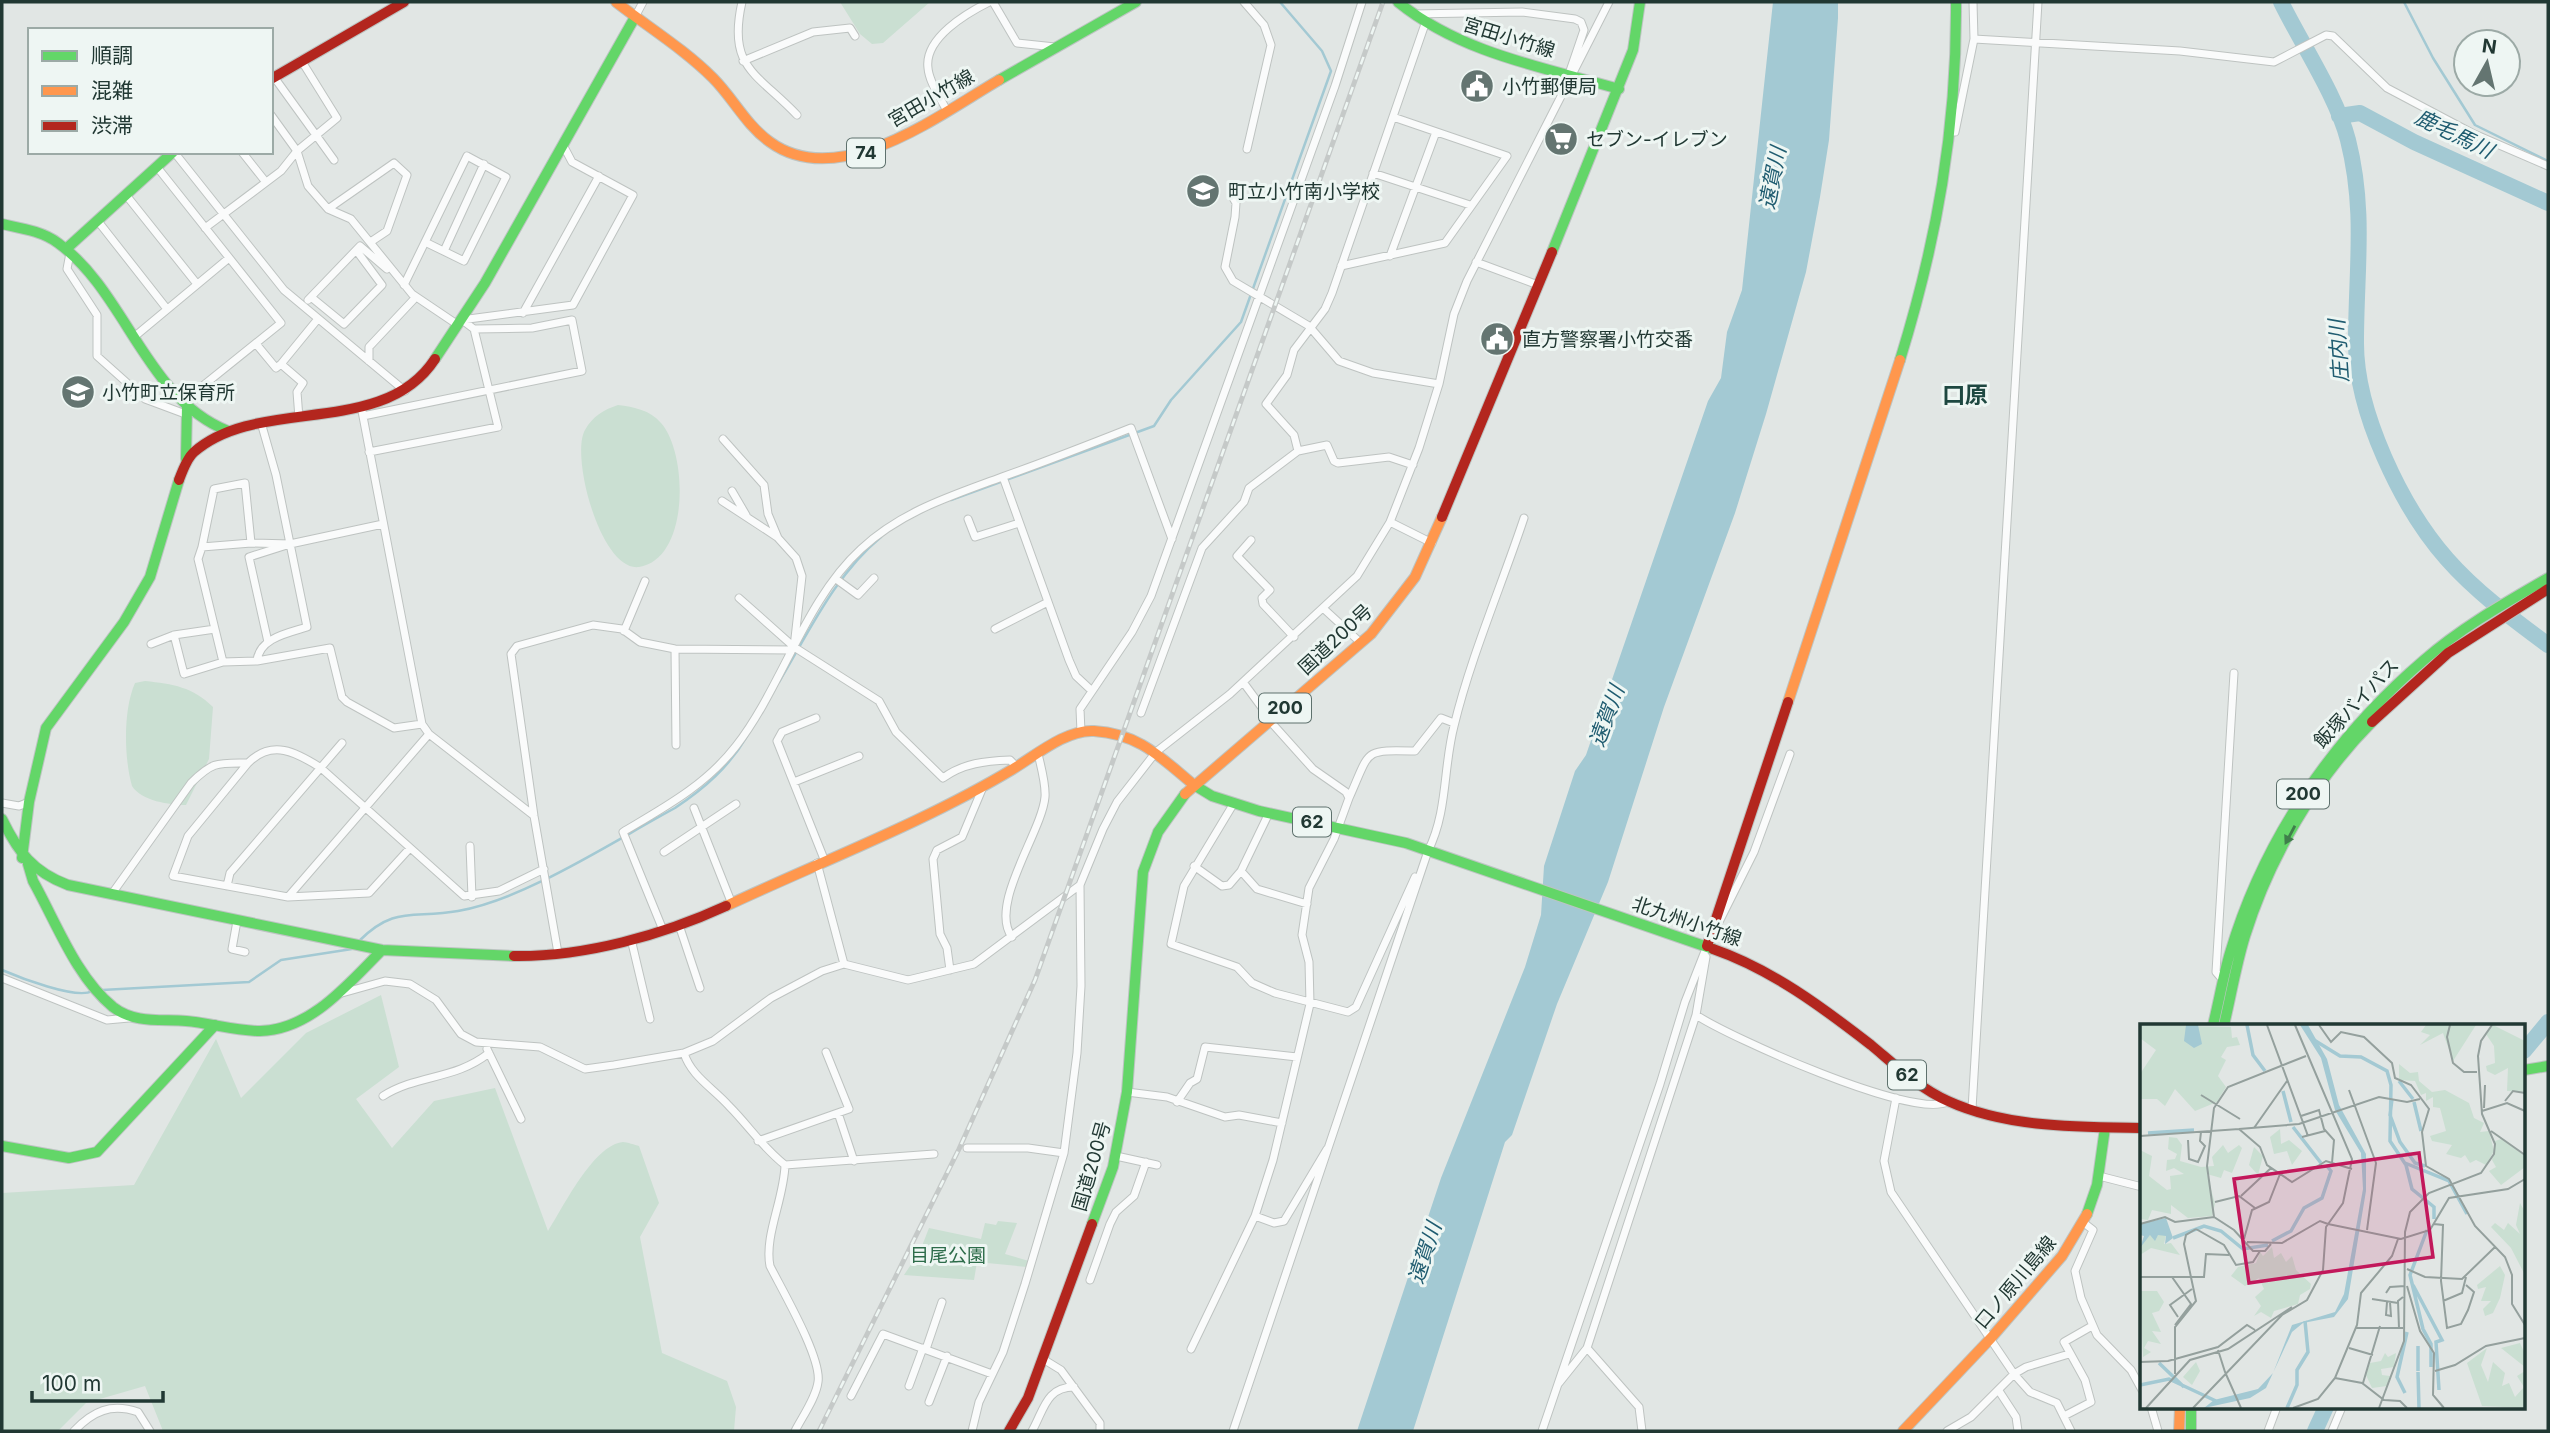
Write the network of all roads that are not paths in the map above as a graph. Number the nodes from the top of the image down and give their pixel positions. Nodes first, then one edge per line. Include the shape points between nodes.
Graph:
1 (404, 2) edge
2 (616, 2) edge
3 (643, 2) edge
4 (742, 2) edge
5 (991, 2) edge
6 (1136, 2) edge
7 (1244, 2) edge
8 (1362, 2) edge
9 (1609, 2) edge
10 (1640, 2) edge
11 (1956, 2) edge
12 (1973, 2) edge
13 (2038, 2) edge
14 (1400, 3) edge
15 (1413, 14) junction
16 (635, 17) junction
17 (1425, 24) junction
18 (855, 36) dead end
19 (1974, 38) junction
20 (2036, 43) junction
21 (1055, 47) junction
22 (301, 60) junction
23 (743, 61) junction
24 (1570, 74) junction
25 (273, 78) edge
26 (1619, 89) junction
27 (946, 109) junction
28 (797, 115) dead end
29 (1393, 117) junction
30 (273, 118) edge
31 (1436, 132) junction
32 (317, 135) junction
33 (563, 145) junction
34 (1950, 145) junction
35 (1247, 149) dead end
36 (297, 150) junction
37 (171, 154) edge
38 (175, 154) edge
39 (244, 154) edge
40 (334, 159) dead end
41 (485, 164) junction
42 (2548, 166) edge
43 (157, 167) junction
44 (1373, 173) junction
45 (599, 176) junction
46 (265, 181) junction
47 (1416, 187) junction
48 (126, 195) junction
49 (1232, 196) dead end
50 (1471, 205) junction
51 (328, 209) junction
52 (222, 213) junction
53 (97, 220) junction
54 (2, 224) edge
55 (205, 228) junction
56 (372, 241) junction
57 (425, 242) junction
58 (356, 250) junction
59 (68, 251) junction
60 (443, 251) junction
61 (1390, 256) junction
62 (229, 258) junction
63 (1476, 262) junction
64 (1341, 266) junction
65 (394, 274) junction
66 (197, 285) junction
67 (404, 285) junction
68 (1538, 285) junction
69 (1260, 296) junction
70 (311, 297) junction
71 (415, 297) junction
72 (303, 306) junction
73 (167, 309) junction
74 (523, 313) junction
75 (317, 320) junction
76 (459, 322) junction
77 (1309, 326) junction
78 (474, 329) junction
79 (134, 337) junction
80 (257, 345) junction
81 (369, 361) junction
82 (281, 364) junction
83 (1439, 384) junction
84 (491, 390) junction
85 (405, 391) junction
86 (186, 407) junction
87 (362, 411) junction
88 (299, 418) junction
89 (262, 426) junction
90 (228, 431) junction
91 (723, 439) dead end
92 (369, 452) junction
93 (1298, 452) junction
94 (186, 462) junction
95 (1413, 465) junction
96 (1003, 477) junction
97 (732, 491) dead end
98 (722, 501) dead end
99 (748, 518) junction
100 (1524, 518) dead end
101 (968, 519) dead end
102 (1019, 523) junction
103 (1390, 523) junction
104 (383, 524) junction
105 (778, 538) junction
106 (1172, 539) junction
107 (1251, 540) dead end
108 (251, 543) junction
109 (1432, 543) junction
110 (290, 544) junction
111 (202, 547) junction
112 (874, 578) dead end
113 (2548, 578) edge
114 (836, 579) junction
115 (645, 581) dead end
116 (2548, 589) edge
117 (2529, 593) junction
118 (739, 598) dead end
119 (1048, 603) junction
120 (1324, 609) junction
121 (2481, 622) junction
122 (215, 629) junction
123 (995, 629) dead end
124 (624, 631) junction
125 (174, 635) junction
126 (1294, 637) junction
127 (268, 642) junction
128 (1361, 643) junction
129 (151, 644) dead end
130 (675, 649) junction
131 (793, 649) junction
132 (257, 661) junction
133 (223, 662) junction
134 (2234, 673) dead end
135 (1244, 682) junction
136 (1092, 691) junction
137 (1141, 713) dead end
138 (816, 718) dead end
139 (1270, 720) junction
140 (1454, 723) junction
141 (422, 724) junction
142 (1081, 732) junction
143 (429, 734) junction
144 (342, 743) dead end
145 (676, 745) dead end
146 (1156, 752) junction
147 (1038, 754) junction
148 (1790, 754) dead end
149 (859, 756) dead end
150 (248, 763) junction
151 (1017, 767) junction
152 (321, 768) junction
153 (793, 782) junction
154 (1194, 785) junction
155 (983, 787) junction
156 (1349, 798) junction
157 (29, 802) junction
158 (2, 803) edge
159 (1234, 803) junction
160 (736, 804) dead end
161 (364, 807) junction
162 (694, 808) dead end
163 (1269, 813) junction
164 (534, 816) junction
165 (2, 819) edge
166 (1338, 827) junction
167 (702, 828) junction
168 (470, 846) dead end
169 (410, 848) junction
170 (664, 852) dead end
171 (1429, 854) junction
172 (25, 861) junction
173 (820, 861) junction
174 (1194, 866) junction
175 (544, 869) junction
176 (1241, 871) junction
177 (1080, 885) junction
178 (227, 886) junction
179 (111, 895) junction
180 (288, 897) junction
181 (472, 897) junction
182 (732, 904) junction
183 (1307, 904) junction
184 (237, 921) junction
185 (679, 925) junction
186 (663, 930) junction
187 (1012, 937) junction
188 (631, 939) junction
189 (1706, 942) junction
190 (382, 950) junction
191 (245, 952) dead end
192 (558, 954) junction
193 (844, 964) junction
194 (950, 970) junction
195 (2, 978) edge
196 (2223, 979) junction
197 (700, 988) dead end
198 (332, 996) junction
199 (1310, 1004) junction
200 (1696, 1015) junction
201 (130, 1018) junction
202 (650, 1019) dead end
203 (2213, 1024) edge
204 (2224, 1024) edge
205 (215, 1025) junction
206 (484, 1042) junction
207 (825, 1052) dead end
208 (489, 1053) junction
209 (684, 1053) junction
210 (1297, 1057) junction
211 (2548, 1066) edge
212 (2526, 1073) edge
213 (1127, 1093) junction
214 (383, 1096) dead end
215 (1896, 1098) junction
216 (1177, 1102) junction
217 (1948, 1102) junction
218 (1972, 1109) junction
219 (838, 1113) junction
220 (521, 1119) dead end
221 (1282, 1124) junction
222 (2105, 1128) junction
223 (2140, 1128) edge
224 (758, 1141) junction
225 (1332, 1141) junction
226 (2, 1146) edge
227 (967, 1148) dead end
228 (1064, 1153) junction
229 (934, 1154) dead end
230 (1116, 1156) junction
231 (854, 1161) junction
232 (1146, 1162) junction
233 (785, 1165) junction
234 (1157, 1165) dead end
235 (2099, 1176) junction
236 (2140, 1186) edge
237 (1255, 1216) junction
238 (2084, 1223) junction
239 (1090, 1280) dead end
240 (942, 1301) dead end
241 (2092, 1325) junction
242 (1991, 1338) junction
243 (1587, 1348) junction
244 (925, 1349) junction
245 (1191, 1349) dead end
246 (2069, 1354) junction
247 (947, 1356) junction
248 (1042, 1359) junction
249 (992, 1374) junction
250 (2014, 1374) junction
251 (1558, 1384) junction
252 (909, 1386) dead end
253 (2140, 1386) edge
254 (1074, 1387) junction
255 (1999, 1391) junction
256 (850, 1396) dead end
257 (929, 1402) dead end
258 (2151, 1408) edge
259 (2180, 1408) edge
260 (2191, 1408) edge
261 (2277, 1408) edge
262 (2342, 1408) edge
263 (2064, 1416) junction
264 (74, 1431) edge
265 (150, 1431) edge
266 (795, 1431) edge
267 (972, 1431) edge
268 (1009, 1431) edge
269 (1032, 1431) edge
270 (1100, 1431) edge
271 (1233, 1431) edge
272 (1542, 1431) edge
273 (1642, 1431) edge
274 (1903, 1431) edge
275 (1947, 1431) edge
276 (2018, 1431) edge
277 (2071, 1431) edge
278 (2158, 1431) edge
279 (2179, 1431) edge
280 (2191, 1431) edge
281 (2268, 1431) edge
282 (2332, 1431) edge

1 - 22 main road
2 - 16 main road, 宮田小竹線 / 74
3 - 16 street
4 - 23 street via 737,32
5 - 21 street via 1017,43
5 - 27 street via 949,28 928,57 930,77
6 - 21 main road, 宮田小竹線 / 74
7 - 35 street via 1264,25 1271,45
8 - 69 street
9 - 24 street
10 - 26 main road, 国道200号 / 200 via 1633,50
11 - 34 main road
12 - 19 street
13 - 20 street
14 - 15 main road, 宮田小竹線
15 - 17 main road, 宮田小竹線
15 - 24 street via 1522,12 1575,19 1584,30
16 - 27 main road, 宮田小竹線 / 74 via 713,78 767,141 803,157 840,159 862,154
16 - 33 main road
17 - 24 main road, 宮田小竹線 via 1453,39
17 - 29 street
18 - 23 street via 850,28 813,32
19 - 20 street
19 - 34 street via 1961,114
20 - 42 street via 2274,62 2326,35 2333,36 2387,88
20 - 218 street
21 - 27 main road, 宮田小竹線 / 74
22 - 25 main road
22 - 32 street via 337,118
23 - 28 street via 751,74 771,87
24 - 26 main road, 宮田小竹線
24 - 63 street
25 - 32 street
26 - 68 main road, 国道200号 / 200
29 - 31 street
29 - 44 street
30 - 36 street
31 - 47 street
31 - 50 street via 1507,156
32 - 36 street
32 - 40 street
33 - 45 street via 572,162
33 - 76 main road
34 - 189 main road via 1936,238 1916,314
36 - 46 street via 281,171
36 - 51 street via 307,186
37 - 43 main road
38 - 52 street
39 - 46 street
41 - 57 street via 467,156
41 - 60 street
41 - 60 street via 506,177 464,261
43 - 48 main road
43 - 55 street
44 - 47 street
44 - 64 street
45 - 74 street
45 - 74 street via 633,195 573,304
46 - 52 street
47 - 50 street
47 - 61 street
48 - 53 main road
48 - 66 street
49 - 69 street via 1236,203 1225,258 1227,274
50 - 61 street via 1445,243
51 - 56 street via 352,219
51 - 56 street via 394,163 407,175 387,230
52 - 55 street
52 - 72 street
53 - 59 main road
53 - 73 street
54 - 59 main road via 40,234
55 - 62 street
56 - 65 street
57 - 60 street
57 - 67 street
58 - 65 street via 360,246
58 - 70 street
58 - 70 street via 382,285 344,324
59 - 79 main road via 111,301
59 - 86 street via 67,269 97,315 97,356 145,399
61 - 64 street
62 - 66 street
62 - 80 street via 281,323
63 - 68 street
63 - 83 street via 1454,314
64 - 77 street via 1325,309
65 - 67 street
66 - 73 street
67 - 71 street
68 - 109 main road, 国道200号 / 200
69 - 77 street
69 - 106 street
70 - 72 street
71 - 76 street
71 - 81 street via 369,347
72 - 75 street
73 - 79 street
74 - 76 street
75 - 81 street
75 - 82 street
76 - 78 street
76 - 85 main road via 427,372
77 - 83 street via 1339,361 1373,373
77 - 93 street via 1294,350 1287,375 1266,404 1293,435
78 - 84 street
78 - 84 street via 532,328 572,320 582,371
79 - 86 main road
80 - 82 street via 276,368
80 - 86 street
81 - 85 street
82 - 88 street via 303,383 297,393
83 - 95 street
84 - 87 street
84 - 92 street via 498,427
85 - 87 main road
86 - 90 main road via 211,427
86 - 94 main road
87 - 88 main road
87 - 92 street
88 - 89 main road
89 - 90 main road
89 - 110 street
90 - 94 main road via 200,446
91 - 105 street via 764,485 768,514
92 - 104 street
93 - 95 street via 1327,445 1338,463 1389,457
93 - 137 street via 1250,488 1244,502 1202,548
94 - 157 main road via 150,577 124,622 46,728
95 - 103 street
96 - 102 street
96 - 106 street via 1131,428
96 - 114 street via 936,500 896,520 859,550
97 - 99 street
98 - 99 street
99 - 105 street
100 - 140 street
101 - 102 street via 975,537
102 - 119 street
103 - 109 street
103 - 120 street via 1357,576
104 - 110 street
104 - 141 street
105 - 131 street via 796,558 802,576
106 - 136 street via 1144,611
107 - 126 street via 1237,556 1270,590 1262,598 1263,604
108 - 110 street
108 - 111 street
108 - 111 street via 245,483 214,489
109 - 128 main road, 国道200号 / 200 via 1408,587
110 - 127 street via 307,627
110 - 127 street via 249,557
111 - 122 street via 198,559
112 - 114 street via 858,595
113 - 117 main road, 200
114 - 131 street
115 - 124 street
116 - 117 main road, 200
117 - 121 main road, 200
118 - 131 street
119 - 123 street
119 - 136 street via 1076,676
120 - 126 street
120 - 128 street
121 - 196 main road, 飯塚バイパス / 200 via 2398,679 2321,766 2261,869
121 -> 204 main road, 200 via 2392,698 2323,779 2292,830 2252,918
122 - 125 street
122 - 133 street
124 - 130 street via 640,642
124 - 164 street via 593,625 517,646 511,654
125 - 129 street
125 - 133 street via 184,674
126 - 135 street
127 - 132 street via 258,652
128 - 139 main road, 国道200号 / 200
130 - 131 street
130 - 145 street
131 - 151 street via 879,701 896,732 943,778 961,766 991,761 1010,760
131 - 186 street via 738,744 718,768 694,789 623,832
132 - 133 street
132 - 141 street via 330,648 347,702 394,728
134 - 196 street via 2216,972
135 - 139 street
135 - 146 street
136 - 142 street via 1080,709
138 - 153 street via 776,737
139 - 154 main road, 国道200号 / 200
139 - 156 street via 1313,769
140 - 156 street via 1441,718 1415,751 1377,750 1366,760
140 - 171 street via 1444,770 1444,806
141 - 143 street
142 - 146 main road, 北九州小竹線 via 1130,736
142 - 147 main road
143 - 161 street
143 - 164 street
144 - 152 street
146 - 154 main road, 北九州小竹線
146 - 177 street via 1118,802
147 - 151 main road
147 - 187 street via 1045,797 1010,897 1006,928
148 - 189 street via 1730,906
149 - 153 street
150 - 152 street via 272,748 300,755
150 - 178 street via 188,836 173,876
150 - 179 street via 212,764 204,769
151 - 155 main road
152 - 161 street
152 - 178 street via 230,873
153 - 173 street
154 - 159 main road, 北九州小竹線 / 62 via 1203,793
154 - 213 main road, 国道200号 / 200 via 1157,828 1145,860
155 - 173 main road
155 - 194 street via 962,837 934,852 932,873 940,934
156 - 166 street
157 - 158 street via 19,806
157 - 172 main road
159 - 163 main road, 北九州小竹線 / 62
159 - 174 street
160 - 167 street
161 - 169 street
161 - 180 street
162 - 167 street
163 - 166 main road, 北九州小竹線 / 62
163 - 176 street
164 - 175 street
165 - 172 main road
166 - 171 main road, 北九州小竹線 / 62
166 - 183 street via 1311,881
167 - 170 street
167 - 182 street
168 - 181 street
169 - 180 street via 369,893
169 - 181 street via 464,896
171 - 189 main road, 北九州小竹線 / 62
171 - 199 street via 1359,1003 1348,1012
171 - 225 street
172 - 179 main road via 49,879
172 - 201 main road via 92,983 111,1006
173 - 182 main road
173 - 193 street
174 - 176 street via 1222,886 1229,885
174 - 199 street via 1184,886 1171,944 1237,967 1252,983
175 - 181 street via 499,891
175 - 192 street
176 - 183 street via 1257,889
177 - 187 street
177 - 228 street via 1077,1053
178 - 180 street
179 - 184 main road
182 - 185 main road
183 - 199 street via 1302,936 1309,962
184 - 190 main road
184 - 191 street via 232,949
185 - 186 main road
185 - 197 street
186 - 188 main road
187 - 194 street via 980,962
188 - 192 main road
188 - 202 street
189 - 200 street
189 - 217 main road, 北九州小竹線 / 62 via 1789,985
189 - 251 street
190 - 192 main road via 491,957
190 - 198 main road
193 - 194 street via 908,979
193 - 209 street via 771,998 720,1038
195 - 201 street via 107,1020
196 - 203 main road, 飯塚バイパス / 200
198 - 205 main road via 282,1027 265,1031
198 - 206 street via 384,981 410,984 436,1000 461,1034
199 - 210 street
200 - 215 street via 1720,1031 1770,1052
200 - 243 street
201 - 205 main road
205 - 226 main road via 97,1152 69,1158
206 - 208 street
206 - 209 street via 540,1047 585,1069
207 - 219 street via 849,1109
208 - 214 street via 461,1071 402,1084
208 - 220 street
209 - 224 street via 694,1073
210 - 216 street via 1205,1047 1197,1079
210 - 221 street
211 - 212 main road
213 - 216 street
213 - 230 main road, 国道200号 / 200
215 - 217 street via 1940,1106
215 - 242 street via 1887,1133 1885,1178
216 - 221 street via 1224,1117 1240,1115
217 - 218 main road, 北九州小竹線 / 62
218 - 222 main road, 北九州小竹線 / 62
219 - 224 street
219 - 231 street
221 - 237 street
222 - 223 main road, 北九州小竹線 / 62
222 - 235 main road, 口ノ原川島線
224 - 233 street
225 - 237 street via 1284,1221 1274,1223
225 - 271 street
227 - 228 street
228 - 249 street via 1033,1261
229 - 231 street
230 - 232 street
230 - 248 main road, 国道200号 / 200
231 - 233 street
232 - 234 street
232 - 239 street via 1133,1196 1116,1212
233 - 266 street via 784,1190 768,1254 818,1374 818,1384
235 - 236 street
235 - 238 main road, 口ノ原川島線
237 - 245 street
238 - 241 street via 2093,1230 2075,1271
238 - 242 main road, 口ノ原川島線 via 2062,1256
240 - 244 street
241 - 246 street via 2064,1342
241 - 253 street
242 - 250 street
242 - 274 main road, 口ノ原川島線
243 - 251 street
243 - 273 street via 1639,1407
244 - 247 street
244 - 252 street
244 - 256 street via 883,1334
246 - 250 street
246 - 263 street via 2085,1380 2091,1402
247 - 249 street
247 - 257 street
248 - 254 street via 1061,1370
248 - 268 main road, 国道200号 / 200 via 1028,1398
249 - 267 street
250 - 255 street
250 - 263 street via 2030,1392 2057,1403
251 - 272 street
254 - 269 street via 1061,1387 1049,1395
254 - 270 street via 1100,1423
255 - 275 street via 1971,1417
255 - 276 street via 2016,1417
258 - 278 street
259 - 279 main road
260 - 280 main road
261 - 281 street
262 - 282 street
263 - 277 street
264 - 265 street via 89,1416 125,1408 138,1412

